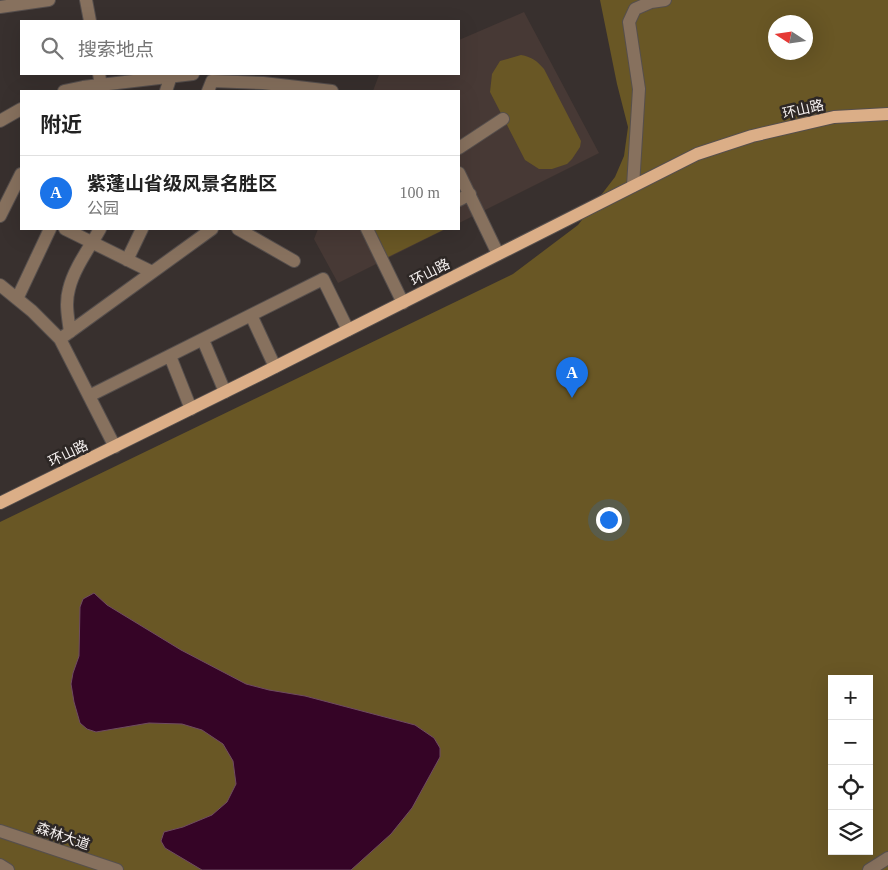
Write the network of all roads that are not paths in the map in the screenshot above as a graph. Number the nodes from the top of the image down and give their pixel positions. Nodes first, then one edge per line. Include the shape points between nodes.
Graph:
1 (42, 0) edge
2 (49, 0) edge
3 (86, 0) edge
4 (665, 0) edge
5 (0, 7) edge
6 (90, 20) edge
7 (182, 75) edge
8 (171, 76) junction
9 (100, 84) edge
10 (254, 87) edge
11 (290, 89) edge
12 (69, 90) edge
13 (166, 90) edge
14 (208, 90) edge
15 (311, 90) edge
16 (20, 110) edge
17 (888, 114) edge
18 (503, 119) dead end
19 (0, 121) edge
20 (460, 147) edge
21 (20, 176) edge
22 (460, 177) edge
23 (633, 186) junction
24 (464, 197) edge
25 (0, 216) edge
26 (50, 230) edge
27 (68, 230) edge
28 (100, 230) edge
29 (142, 230) edge
30 (211, 230) edge
31 (240, 230) edge
32 (367, 230) edge
33 (93, 243) junction
34 (498, 254) junction
35 (127, 260) junction
36 (294, 260) dead end
37 (152, 272) junction
38 (1, 288) edge
39 (17, 299) junction
40 (403, 303) junction
41 (251, 315) junction
42 (348, 330) junction
43 (65, 336) junction
44 (203, 340) junction
45 (170, 356) junction
46 (276, 367) junction
47 (225, 392) junction
48 (89, 396) junction
49 (192, 409) junction
50 (115, 447) junction
51 (0, 503) edge
52 (0, 831) edge
53 (888, 858) edge
54 (0, 865) edge
55 (8, 870) edge
56 (117, 870) edge
57 (869, 870) edge

1 - 2 street
1 - 5 street
3 - 6 street
4 - 23 street via 635,9 629,22 639,89
7 - 8 street
8 - 9 street
8 - 13 street
9 - 12 street
10 - 11 street
10 - 14 street via 212,81
11 - 15 street
16 - 19 street
17 - 23 main road, 环山路 via 834,117 752,136 697,154
18 - 20 street
21 - 25 street
22 - 24 street
23 - 34 main road, 环山路
24 - 34 street
26 - 39 street
27 - 33 street
28 - 33 street
29 - 35 street
30 - 37 street
31 - 36 street
32 - 40 street
33 - 35 street
33 - 43 street via 69,287
34 - 40 main road, 环山路
35 - 37 street
37 - 43 street
38 - 39 street
39 - 43 street
40 - 42 main road, 环山路
41 - 42 street via 323,279
41 - 44 street
41 - 46 street
42 - 46 main road, 环山路
43 - 48 street
44 - 45 street
44 - 47 street
45 - 48 street
45 - 49 street
46 - 47 main road, 环山路
47 - 49 main road, 环山路
48 - 50 street
49 - 50 main road, 环山路
50 - 51 main road, 环山路
52 - 56 street, 森林大道
53 - 57 street
54 - 55 street

